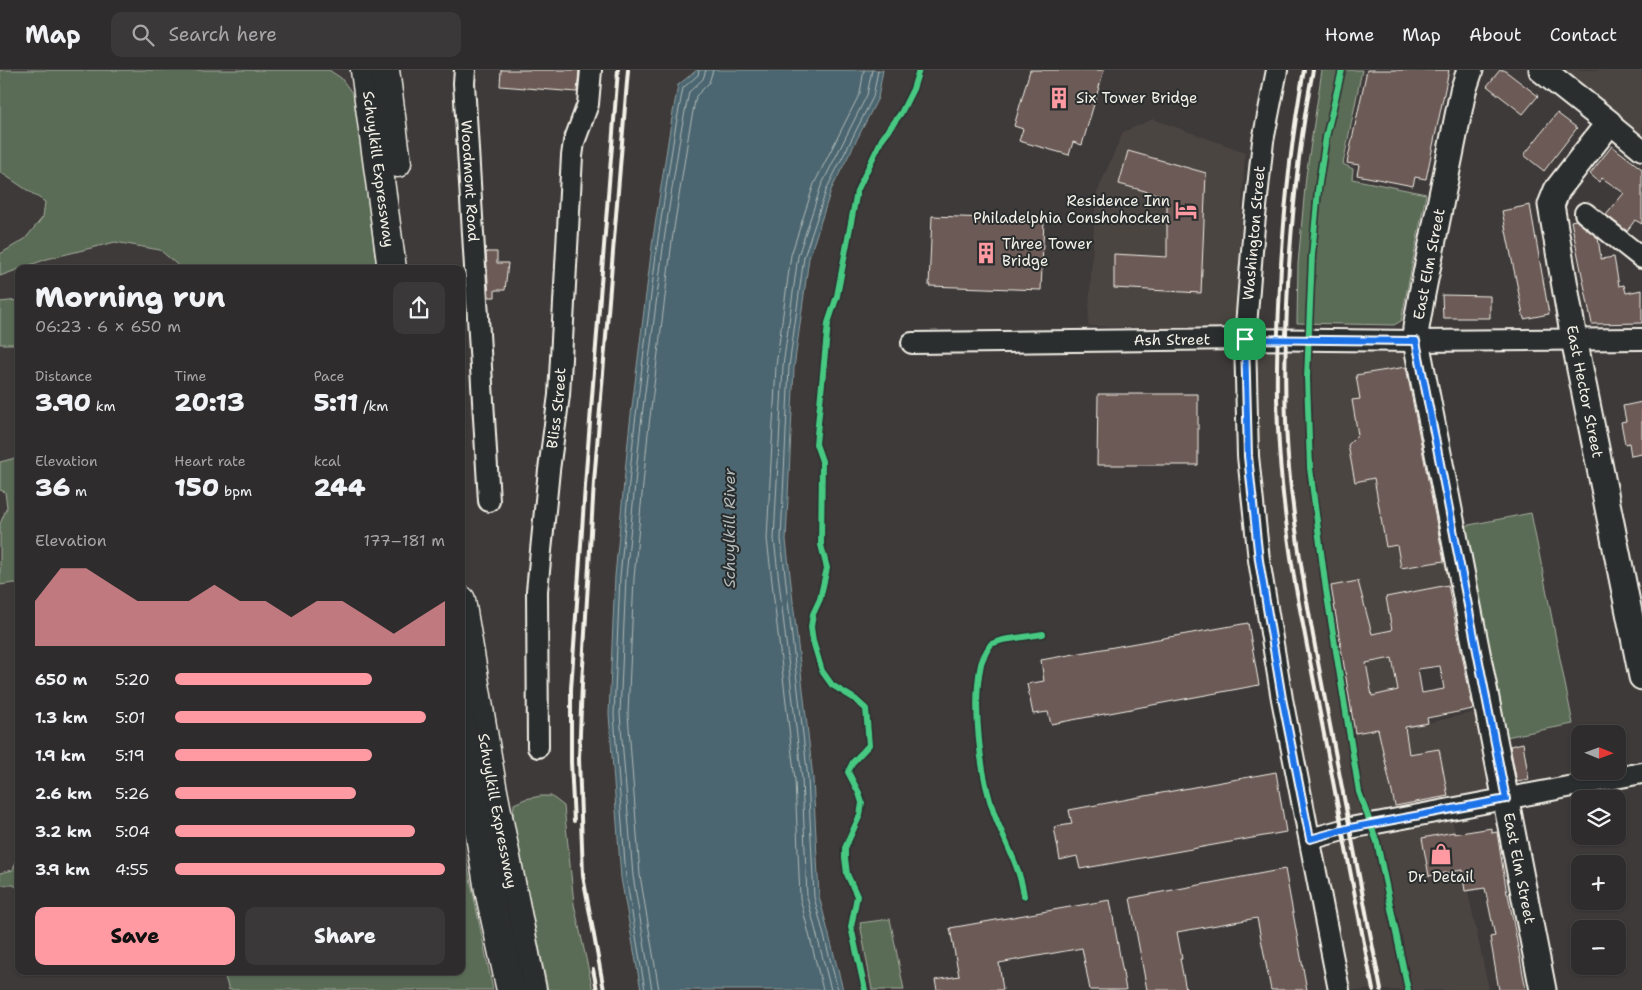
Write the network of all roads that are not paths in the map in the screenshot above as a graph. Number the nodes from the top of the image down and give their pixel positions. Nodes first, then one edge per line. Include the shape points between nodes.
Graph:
1 (365, 70) edge
2 (385, 70) edge
3 (465, 70) edge
4 (592, 70) edge
5 (1277, 70) edge
6 (1470, 70) edge
7 (1542, 70) edge
8 (1609, 124) junction
9 (1642, 150) edge
10 (1585, 213) dead end
11 (1642, 258) edge
12 (391, 265) edge
13 (410, 265) edge
14 (1245, 339) junction
15 (1574, 339) junction
16 (1642, 339) edge
17 (1416, 341) junction
18 (912, 343) dead end
19 (489, 501) dead end
20 (465, 624) edge
21 (1642, 677) edge
22 (465, 745) edge
23 (538, 747) dead end
24 (1642, 773) edge
25 (1506, 799) junction
26 (1310, 839) junction
27 (512, 990) edge
28 (532, 990) edge
29 (1339, 990) edge
30 (1543, 990) edge

1 - 12 highway, Schuylkill Expressway
2 - 13 highway, Schuylkill Expressway
3 - 19 street, Woodmont Road via 468,178
4 - 23 street, Bliss Street via 588,104 574,142 571,161 559,395 537,591
5 - 14 street, Washington Street via 1263,141
6 - 17 main road, East Elm Street via 1422,294
7 - 8 main road
8 - 9 street
8 - 15 main road, East Hector Street via 1557,190 1551,205
10 - 11 street
14 - 17 street, Ash Street
14 - 18 street, Ash Street
14 - 26 street, Washington Street via 1248,456 1259,560
15 - 16 street, Ash Street
15 - 17 street, Ash Street
15 - 21 main road, East Hector Street
17 - 25 main road, East Elm Street
20 - 28 highway, Schuylkill Expressway via 492,786
22 - 27 highway, Schuylkill Expressway via 489,890
24 - 25 street
25 - 26 street via 1350,828
25 - 30 main road, East Elm Street
26 - 29 street, Washington Street

